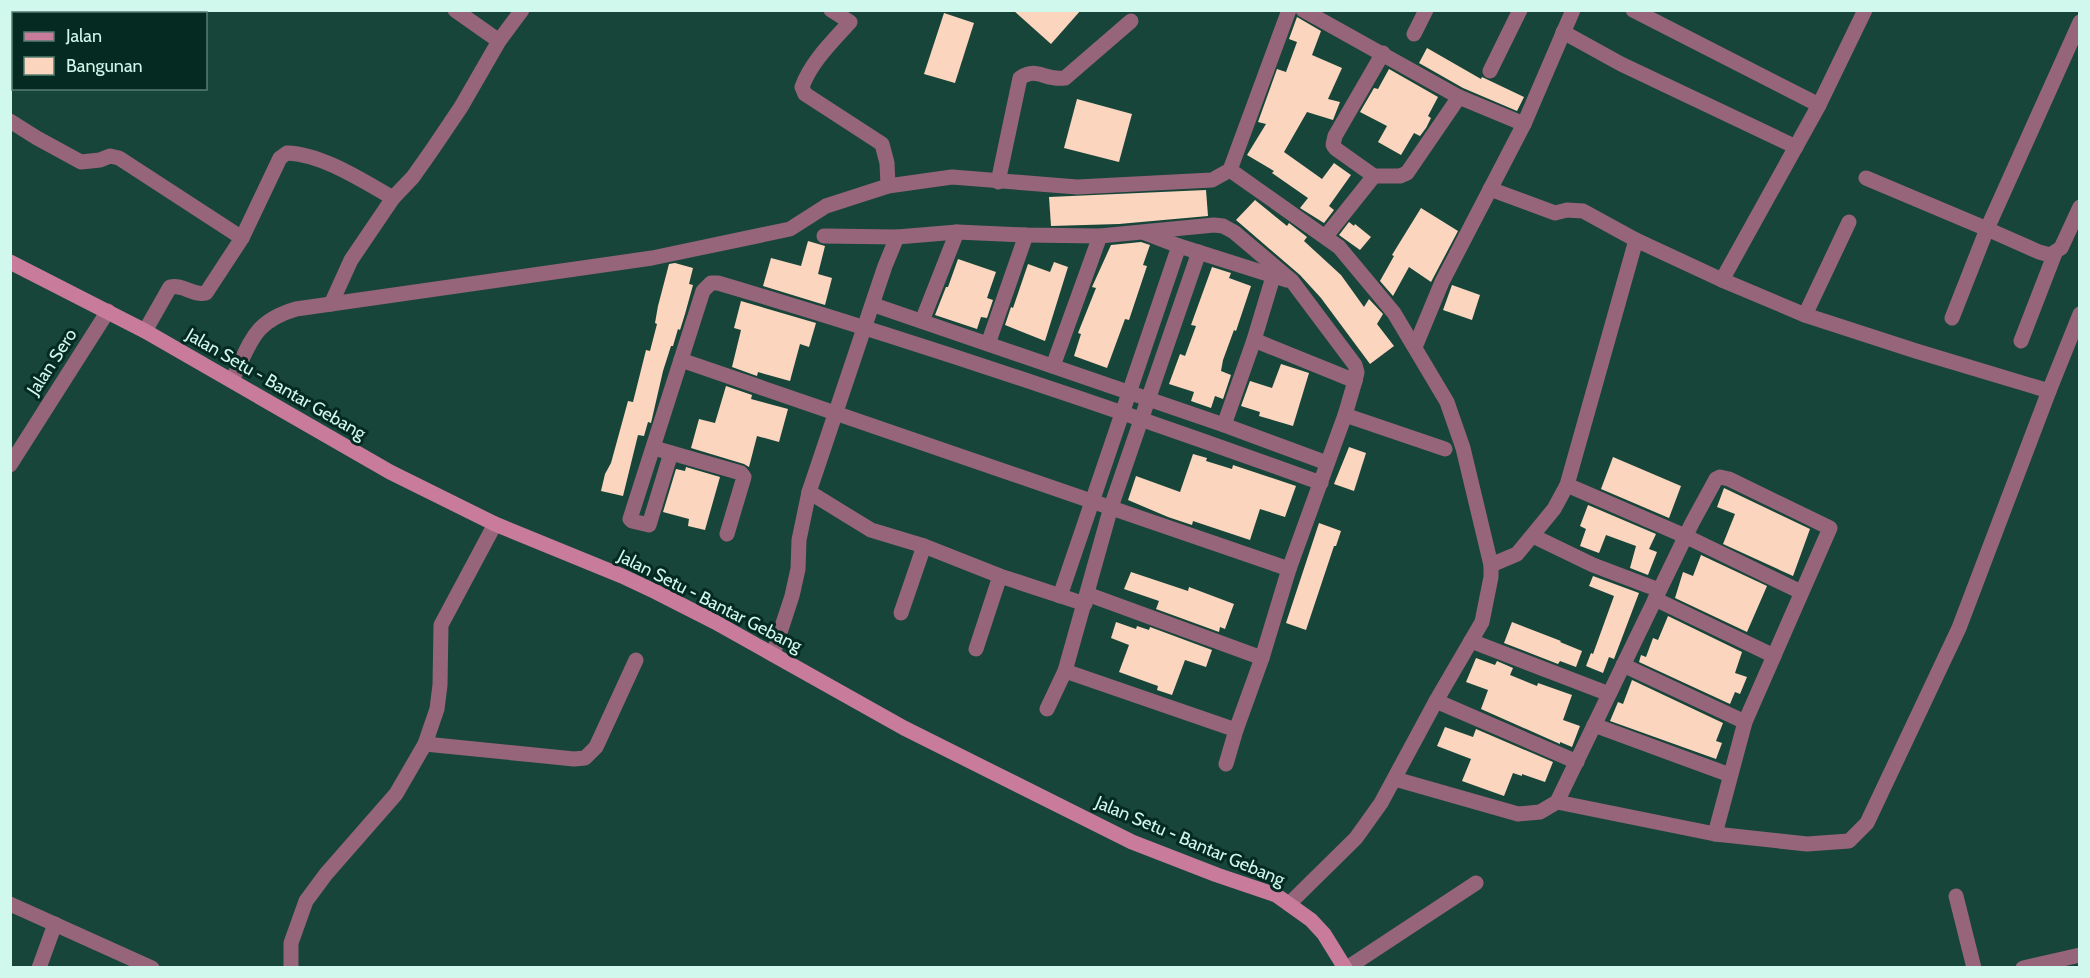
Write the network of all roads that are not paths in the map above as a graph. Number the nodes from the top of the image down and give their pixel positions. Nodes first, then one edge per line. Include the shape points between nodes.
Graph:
1 (455, 10) edge
2 (522, 10) edge
3 (831, 10) edge
4 (1289, 10) edge
5 (1303, 10) edge
6 (1426, 10) edge
7 (1520, 10) edge
8 (1573, 10) edge
9 (1633, 10) edge
10 (1865, 10) edge
11 (853, 16) edge
12 (1131, 21) dead end
13 (2078, 28) edge
14 (1563, 32) junction
15 (1414, 34) dead end
16 (499, 41) junction
17 (1383, 53) junction
18 (1490, 71) dead end
19 (1459, 97) junction
20 (1819, 105) junction
21 (10, 121) edge
22 (1524, 124) junction
23 (1796, 147) junction
24 (1230, 170) junction
25 (1374, 176) junction
26 (1866, 178) dead end
27 (998, 182) junction
28 (888, 186) junction
29 (1490, 189) junction
30 (393, 198) junction
31 (2079, 207) edge
32 (1849, 222) dead end
33 (1987, 229) junction
34 (1139, 231) junction
35 (957, 232) junction
36 (1026, 235) junction
37 (824, 236) dead end
38 (1100, 236) junction
39 (1326, 236) junction
40 (897, 237) junction
41 (242, 238) junction
42 (1636, 240) junction
43 (1179, 246) junction
44 (1198, 252) junction
45 (2055, 253) junction
46 (10, 262) edge
47 (1273, 277) junction
48 (1722, 280) junction
49 (1292, 281) junction
50 (332, 304) junction
51 (874, 304) junction
52 (108, 311) junction
53 (2079, 314) edge
54 (1806, 315) junction
55 (1952, 318) dead end
56 (922, 321) junction
57 (866, 327) junction
58 (145, 331) junction
59 (1254, 340) junction
60 (2021, 341) dead end
61 (988, 344) junction
62 (1415, 347) junction
63 (681, 360) junction
64 (1053, 366) junction
65 (232, 380) junction
66 (1355, 381) junction
67 (2049, 391) junction
68 (1130, 392) junction
69 (1148, 399) junction
70 (836, 412) junction
71 (1123, 412) junction
72 (1345, 415) junction
73 (1142, 418) junction
74 (1224, 425) junction
75 (653, 447) junction
76 (1445, 449) dead end
77 (671, 453) junction
78 (1327, 463) junction
79 (10, 465) edge
80 (1321, 483) junction
81 (1567, 485) junction
82 (809, 492) junction
83 (1092, 500) junction
84 (1111, 507) junction
85 (495, 524) junction
86 (727, 534) dead end
87 (1533, 536) junction
88 (1685, 536) junction
89 (924, 546) junction
90 (1491, 565) junction
91 (1289, 569) junction
92 (1000, 576) junction
93 (1801, 592) junction
94 (1657, 594) junction
95 (1060, 596) junction
96 (1086, 599) junction
97 (901, 613) dead end
98 (1471, 641) junction
99 (976, 649) dead end
100 (772, 654) junction
101 (1774, 656) junction
102 (1262, 658) junction
103 (636, 660) dead end
104 (1623, 665) junction
105 (1065, 671) junction
106 (1609, 694) junction
107 (1436, 701) junction
108 (1047, 710) dead end
109 (1745, 722) junction
110 (1594, 725) junction
111 (1236, 730) junction
112 (425, 744) junction
113 (1577, 762) junction
114 (1226, 764) dead end
115 (1730, 775) junction
116 (1395, 779) junction
117 (1557, 802) junction
118 (1715, 834) junction
119 (1476, 883) dead end
120 (1956, 896) dead end
121 (10, 904) edge
122 (1288, 904) junction
123 (55, 924) junction
124 (2079, 955) edge
125 (121, 961) edge
126 (39, 968) edge
127 (152, 968) edge
128 (291, 968) edge
129 (1346, 968) edge
130 (1974, 968) edge
131 (2023, 968) edge

1 - 16 street
2 - 16 street
3 - 11 street
4 - 24 street
5 - 17 street
6 - 15 street
7 - 18 street
8 - 14 street
9 - 20 street
10 - 20 street
11 - 28 street via 824,50 802,87 805,94 882,144
12 - 27 street via 1065,78 1052,80 1035,72 1020,78
13 - 33 street
14 - 22 street
14 - 23 street via 1631,69
16 - 30 street via 461,107 413,177
17 - 19 street
17 - 25 street via 1333,145
19 - 22 street
19 - 25 street via 1407,173
20 - 23 street
21 - 41 street via 81,162 119,158
22 - 29 street
23 - 48 street
24 - 27 street via 1212,180 1142,185 1077,187
24 - 39 street
25 - 39 street
26 - 33 street
27 - 28 street via 952,177
28 - 50 street via 826,206 790,229 652,258
29 - 42 street via 1555,213 1582,211
29 - 62 street via 1442,282
30 - 41 street via 340,169 297,153 286,153 280,158
30 - 50 street via 351,260
31 - 45 street via 2061,248
32 - 54 street
33 - 45 street via 2039,252
33 - 55 street
34 - 38 street
34 - 43 street
34 - 49 street via 1224,226
35 - 36 street
35 - 40 street
35 - 56 street
36 - 38 street
36 - 61 street
37 - 40 street
38 - 64 street
39 - 62 street via 1394,313
40 - 51 street
41 - 58 street via 206,293 174,285
42 - 48 street
42 - 81 street
43 - 44 street
43 - 68 street
44 - 47 street
44 - 69 street
45 - 60 street
46 - 52 main road, Jalan Setu - Bantar Gebang
47 - 49 street
47 - 59 street
48 - 54 street
49 - 66 street via 1355,365
50 - 65 street via 275,315 258,328
51 - 56 street
51 - 57 street
52 - 58 main road, Jalan Setu - Bantar Gebang
52 - 79 street, Jalan Sero
53 - 67 street
54 - 67 street
56 - 61 street
57 - 63 street via 711,283 703,291
57 - 70 street
57 - 71 street
58 - 65 main road, Jalan Setu - Bantar Gebang
59 - 66 street
59 - 74 street
61 - 64 street
62 - 90 street via 1447,402 1463,448
63 - 70 street
63 - 75 street
64 - 68 street
65 - 85 main road, Jalan Setu - Bantar Gebang via 390,472
66 - 72 street
67 - 118 street via 1959,628 1867,823 1849,841 1807,844
68 - 69 street
68 - 71 street
69 - 73 street
69 - 74 street
70 - 82 street
70 - 83 street
71 - 73 street
71 - 83 street
72 - 76 street
72 - 78 street
73 - 80 street
73 - 84 street
74 - 78 street
75 - 77 street
75 - 77 street via 632,520 648,525
77 - 86 street via 744,477
78 - 80 street
80 - 91 street
81 - 87 street
81 - 88 street
82 - 89 street via 871,530
82 - 100 street via 792,596
83 - 84 street
83 - 95 street
84 - 91 street
84 - 96 street
85 - 100 main road, Jalan Setu - Bantar Gebang via 631,579
85 - 112 street via 441,625 438,701
87 - 90 street via 1517,554
87 - 94 street
88 - 93 street
88 - 93 street via 1713,484 1720,477 1729,479 1830,528
88 - 94 street
89 - 92 street
89 - 97 street
90 - 98 street via 1482,622
91 - 102 street
92 - 95 street
92 - 99 street
93 - 101 street
94 - 101 street
94 - 104 street
95 - 96 street
96 - 102 street
96 - 105 street
98 - 106 street
98 - 107 street
100 - 122 main road, Jalan Setu - Bantar Gebang via 904,728 1132,842 1276,895
101 - 109 street
102 - 111 street
103 - 112 street via 596,747 585,758
104 - 106 street
104 - 109 street
105 - 108 street
105 - 111 street
106 - 110 street
107 - 113 street
107 - 116 street
109 - 115 street
110 - 113 street
110 - 115 street
111 - 114 street
112 - 128 street via 396,794 306,901 291,943
113 - 117 street
115 - 118 street
116 - 117 street via 1518,814 1540,812
116 - 122 street via 1356,838
117 - 118 street
119 - 129 street
120 - 130 street
121 - 123 street
122 - 129 main road, Jalan Setu - Bantar Gebang via 1324,934
123 - 125 street
123 - 126 street
124 - 131 street
125 - 127 street

